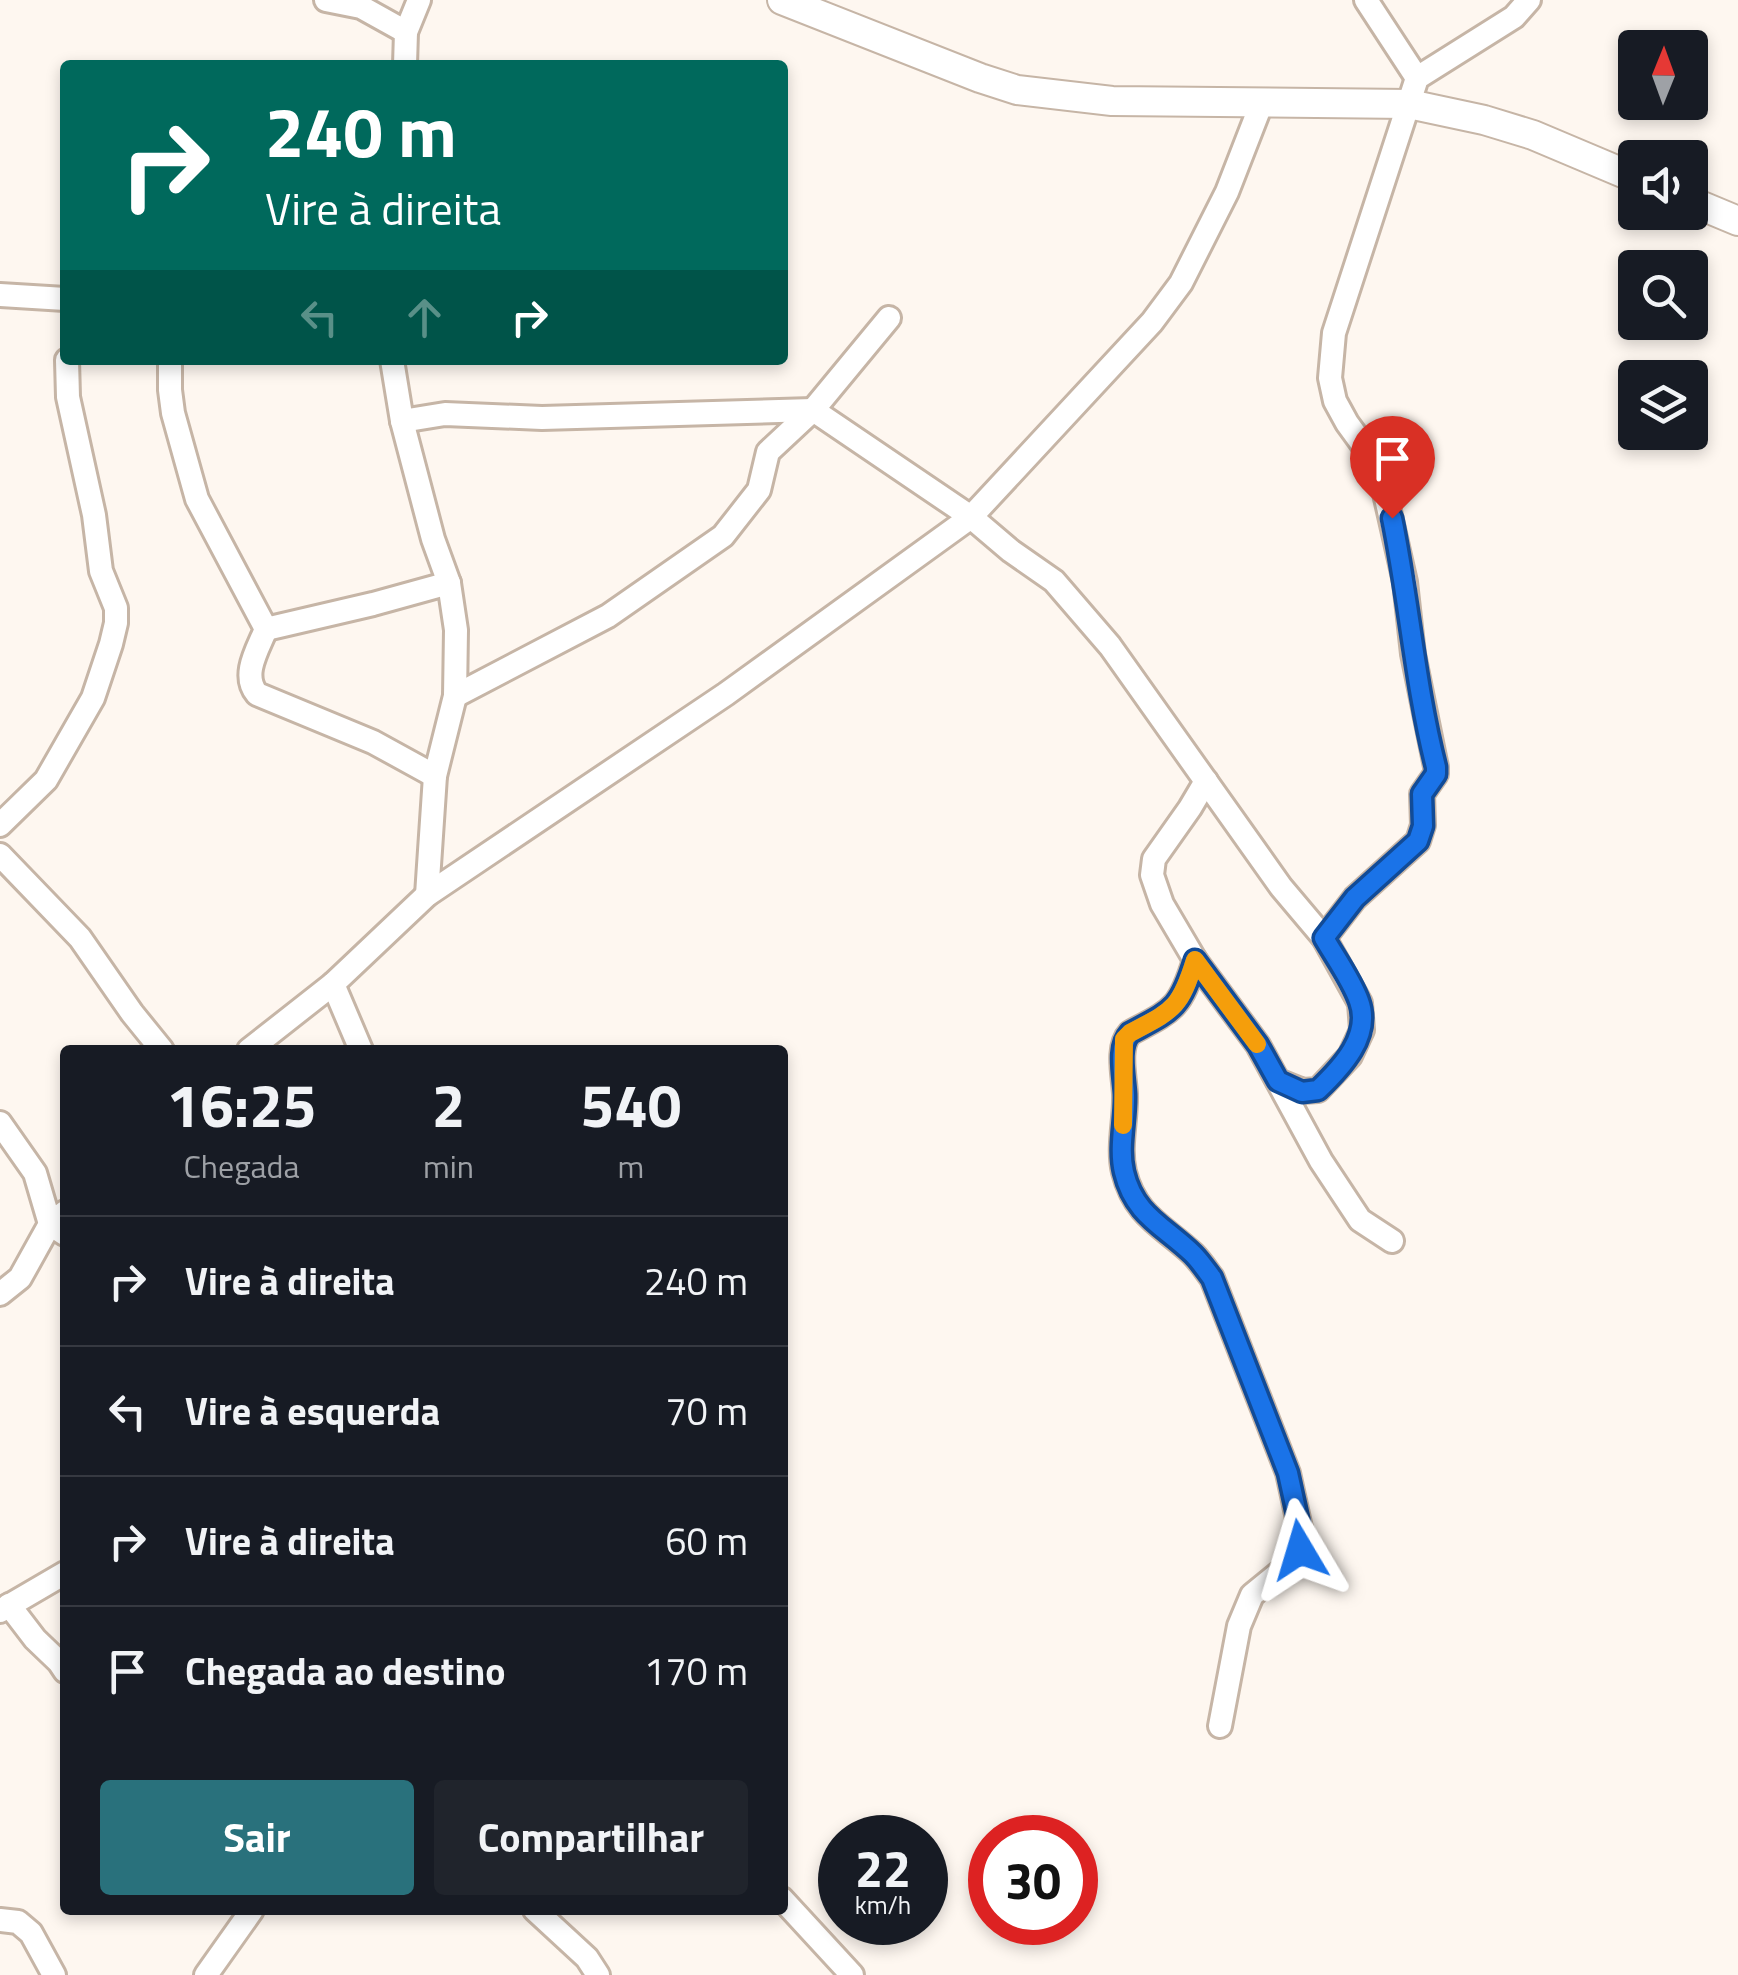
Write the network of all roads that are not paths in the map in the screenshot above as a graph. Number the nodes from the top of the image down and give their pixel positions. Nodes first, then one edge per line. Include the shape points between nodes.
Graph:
1 (326, 0) edge
2 (419, 0) edge
3 (782, 0) edge
4 (1366, 0) edge
5 (1529, 0) edge
6 (406, 32) junction
7 (405, 60) edge
8 (1413, 91) junction
9 (1262, 102) junction
10 (1618, 171) edge
11 (1708, 208) edge
12 (1738, 221) edge
13 (0, 295) edge
14 (60, 300) edge
15 (889, 318) dead end
16 (67, 365) edge
17 (170, 365) edge
18 (393, 365) edge
19 (812, 410) junction
20 (402, 420) junction
21 (971, 516) junction
22 (448, 583) junction
23 (266, 628) junction
24 (455, 696) junction
25 (435, 776) junction
26 (1206, 781) junction
27 (0, 826) edge
28 (0, 855) edge
29 (427, 895) junction
30 (1324, 938) junction
31 (1195, 960) junction
32 (333, 984) junction
33 (158, 1045) edge
34 (255, 1045) edge
35 (359, 1045) edge
36 (1278, 1081) junction
37 (0, 1123) edge
38 (60, 1223) edge
39 (1392, 1241) dead end
40 (0, 1294) edge
41 (60, 1576) edge
42 (5, 1608) edge
43 (60, 1664) edge
44 (1220, 1726) dead end
45 (788, 1906) edge
46 (248, 1915) edge
47 (540, 1915) edge
48 (0, 1920) edge
49 (54, 1975) edge
50 (206, 1975) edge
51 (598, 1975) edge
52 (852, 1975) edge

1 - 6 street via 360,7
2 - 6 street
3 - 9 street via 1018,90 1112,101
4 - 8 street
5 - 8 street
6 - 7 street
8 - 9 street
8 - 10 street
8 - 30 street via 1334,334 1330,378 1341,412 1380,466 1436,774 1422,794 1418,841 1355,898
9 - 21 street via 1182,283
11 - 12 street
13 - 14 street
15 - 19 street
16 - 27 street via 68,397 116,623 94,698 46,780
17 - 23 street via 172,412 197,499
18 - 20 street
19 - 20 street
19 - 21 street
19 - 24 street via 768,452 758,490 723,536 608,616
20 - 22 street
21 - 26 street via 1054,581 1110,646
21 - 29 street via 726,694
22 - 23 street
22 - 24 street via 456,630
23 - 25 street via 250,670 256,694 373,742
24 - 25 street
25 - 29 street
26 - 30 street
26 - 31 street via 1154,859 1152,875
28 - 33 street via 80,938
29 - 32 street
30 - 36 street via 1360,1003 1362,1030 1350,1056 1318,1090 1302,1092
31 - 36 street
31 - 44 street via 1175,1006 1124,1039 1124,1172 1136,1205 1212,1278 1288,1473 1302,1537 1289,1565 1252,1595 1238,1626
32 - 34 street
32 - 35 street
36 - 39 street via 1360,1220
37 - 38 street
38 - 40 street
41 - 42 street
42 - 43 street
45 - 52 street
46 - 50 street
47 - 51 street
48 - 49 street via 31,1932

